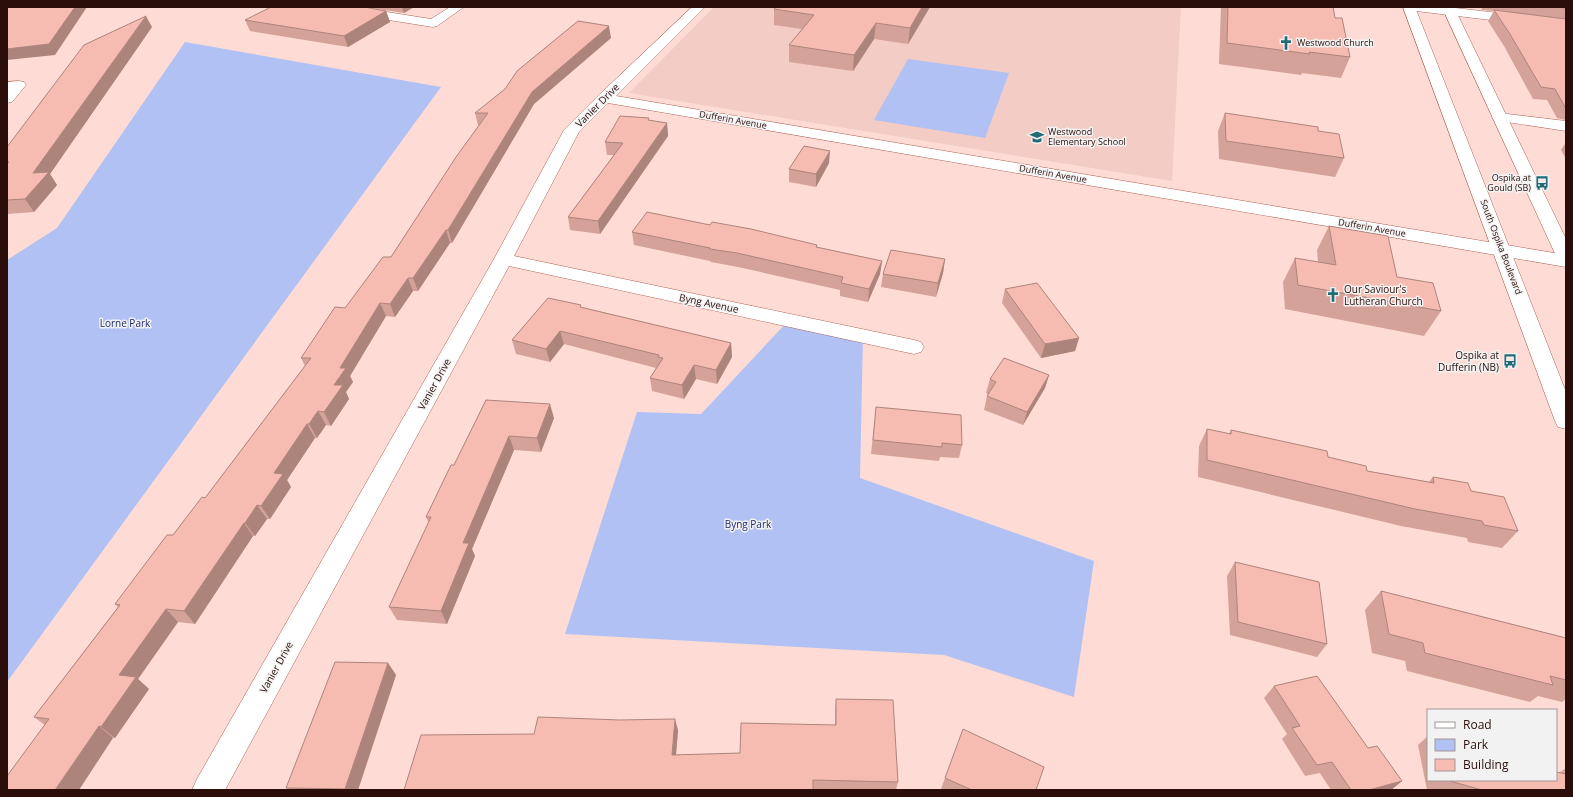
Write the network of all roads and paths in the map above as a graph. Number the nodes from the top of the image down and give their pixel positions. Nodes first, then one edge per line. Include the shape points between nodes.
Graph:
1 (332, 7) edge
2 (458, 7) edge
3 (699, 7) edge
4 (1409, 7) edge
5 (1416, 7) edge
6 (1449, 9) edge
7 (1566, 25) edge
8 (7, 86) edge
9 (604, 98) junction
10 (7, 99) edge
11 (1500, 117) junction
12 (1566, 126) edge
13 (1502, 249) junction
14 (1566, 258) edge
15 (504, 259) junction
16 (1566, 261) edge
17 (914, 347) dead end
18 (1566, 421) edge
19 (208, 790) edge

1 - 2 street via 433,23
3 - 9 street, Vanier Drive
4 - 13 street, South Ospika Boulevard
5 - 6 street
6 - 7 street
6 - 11 street
8 - 10 street via 19,85
9 - 13 street, Dufferin Avenue
9 - 15 street, Vanier Drive via 572,130
11 - 12 street
11 - 14 street
13 - 16 street, Dufferin Avenue
13 - 18 street, South Ospika Boulevard
15 - 17 street, Byng Avenue
15 - 19 street, Vanier Drive

